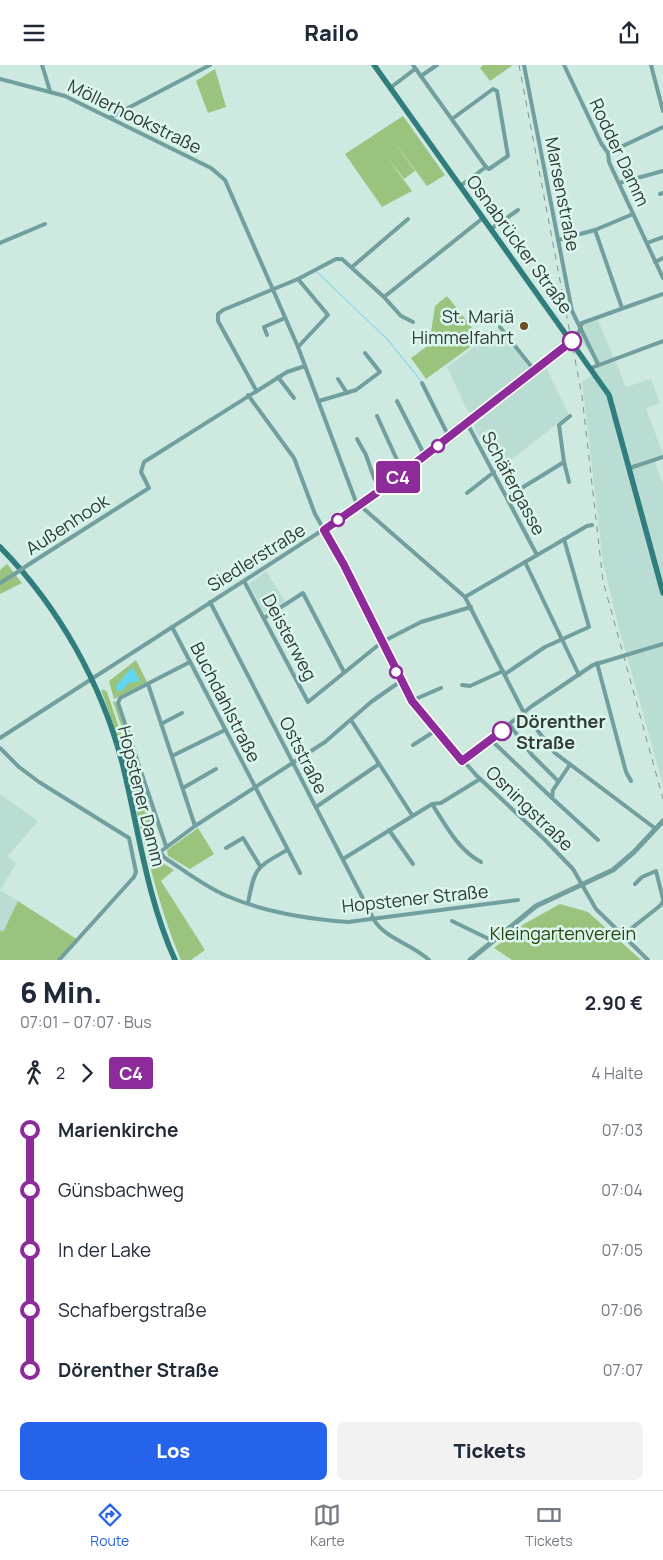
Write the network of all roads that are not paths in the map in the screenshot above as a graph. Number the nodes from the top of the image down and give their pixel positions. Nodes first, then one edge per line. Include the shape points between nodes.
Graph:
1 (42, 65) edge
2 (210, 65) edge
3 (374, 65) edge
4 (437, 65) edge
5 (524, 65) edge
6 (564, 65) edge
7 (651, 65) edge
8 (414, 67) edge
9 (421, 76) junction
10 (0, 79) edge
11 (390, 88) junction
12 (50, 91) junction
13 (663, 111) edge
14 (111, 117) junction
15 (452, 119) junction
16 (663, 127) edge
17 (608, 153) junction
18 (486, 167) junction
19 (663, 171) edge
20 (619, 183) junction
21 (460, 186) junction
22 (518, 210) dead end
23 (633, 214) junction
24 (483, 218) junction
25 (408, 219) dead end
26 (45, 224) dead end
27 (491, 229) junction
28 (595, 230) junction
29 (663, 237) edge
30 (558, 241) junction
31 (0, 243) edge
32 (647, 243) junction
33 (663, 258) edge
34 (655, 262) junction
35 (352, 267) junction
36 (663, 278) edge
37 (298, 279) junction
38 (272, 289) junction
39 (663, 294) edge
40 (384, 297) junction
41 (622, 308) junction
42 (285, 318) junction
43 (412, 322) dead end
44 (581, 325) junction
45 (500, 327) dead end
46 (267, 335) dead end
47 (572, 341) junction
48 (663, 341) edge
49 (298, 347) junction
50 (365, 353) dead end
51 (598, 364) junction
52 (305, 367) junction
53 (591, 368) junction
54 (534, 371) junction
55 (278, 377) junction
56 (338, 379) dead end
57 (422, 383) dead end
58 (256, 391) junction
59 (347, 393) junction
60 (248, 395) junction
61 (294, 399) dead end
62 (318, 401) junction
63 (397, 401) dead end
64 (377, 416) dead end
65 (570, 416) dead end
66 (467, 423) junction
67 (449, 437) junction
68 (357, 439) dead end
69 (426, 455) junction
70 (663, 457) edge
71 (564, 462) junction
72 (630, 468) junction
73 (494, 472) junction
74 (404, 473) junction
75 (569, 481) dead end
76 (382, 489) junction
77 (467, 493) dead end
78 (507, 497) junction
79 (360, 506) junction
80 (592, 525) dead end
81 (324, 530) junction
82 (564, 539) junction
83 (0, 547) edge
84 (537, 555) junction
85 (525, 562) junction
86 (244, 581) junction
87 (0, 583) edge
88 (663, 593) edge
89 (465, 597) junction
90 (210, 602) junction
91 (471, 607) junction
92 (264, 617) junction
93 (172, 627) junction
94 (561, 640) junction
95 (382, 641) junction
96 (663, 644) edge
97 (190, 662) junction
98 (598, 663) junction
99 (344, 672) junction
100 (504, 673) junction
101 (579, 675) junction
102 (92, 678) junction
103 (401, 681) junction
104 (148, 684) junction
105 (462, 685) dead end
106 (441, 688) dead end
107 (412, 701) junction
108 (182, 713) dead end
109 (524, 713) junction
110 (352, 720) junction
111 (161, 723) junction
112 (510, 725) junction
113 (225, 729) junction
114 (435, 731) junction
115 (0, 738) edge
116 (491, 740) junction
117 (413, 745) dead end
118 (0, 749) edge
119 (172, 756) junction
120 (462, 761) junction
121 (293, 764) junction
122 (379, 764) junction
123 (569, 766) junction
124 (216, 769) dead end
125 (480, 779) junction
126 (558, 781) junction
127 (631, 781) dead end
128 (183, 788) junction
129 (255, 788) junction
130 (552, 798) junction
131 (432, 804) junction
132 (316, 807) junction
133 (412, 815) junction
134 (663, 821) edge
135 (196, 826) junction
136 (656, 829) junction
137 (390, 830) junction
138 (598, 840) dead end
139 (166, 846) junction
140 (226, 849) dead end
141 (287, 849) junction
142 (343, 859) junction
143 (481, 862) dead end
144 (413, 864) dead end
145 (260, 866) junction
146 (300, 873) dead end
147 (634, 883) dead end
148 (581, 886) junction
149 (518, 900) dead end
150 (663, 900) edge
151 (248, 903) junction
152 (374, 920) junction
153 (452, 921) dead end
154 (623, 935) junction
155 (492, 941) junction
156 (59, 960) edge
157 (175, 960) edge
158 (429, 960) edge
159 (470, 960) edge
160 (648, 960) edge

1 - 12 street
2 - 14 street
3 - 11 main road, Osnabrücker Straße
4 - 9 street
5 - 30 street, Marsenstraße
6 - 17 street, Rodder Damm via 600,143
7 - 13 street
8 - 9 street
8 - 11 street
9 - 15 street
10 - 12 street, Möllerhookstraße
11 - 21 main road, Osnabrücker Straße
12 - 14 street, Möllerhookstraße
14 - 38 street, Möllerhookstraße via 211,168 225,180
15 - 18 street
15 - 18 street via 493,89 497,91 508,156 488,169
16 - 17 street
17 - 20 street, Rodder Damm
18 - 21 street
19 - 20 street
20 - 23 street, Rodder Damm
21 - 24 main road, Osnabrücker Straße
22 - 27 street
23 - 28 street
23 - 32 street, Rodder Damm
24 - 27 main road, Osnabrücker Straße
24 - 40 street
25 - 35 street
26 - 31 street
27 - 47 main road, Osnabrücker Straße
28 - 30 street
28 - 41 street
29 - 32 street
30 - 44 street, Marsenstraße via 572,311 575,321
32 - 34 street, Rodder Damm
33 - 34 street
34 - 36 street, Rodder Damm
35 - 37 street via 342,259 336,259
35 - 40 street
37 - 38 street
37 - 49 street via 328,315
38 - 42 street
38 - 58 street via 218,315 218,321
39 - 41 street
40 - 43 street via 401,316
41 - 44 street
42 - 46 street via 264,327
42 - 49 street
44 - 47 street via 580,333
44 - 51 street, Osnabrücker Straße
45 - 54 street
47 - 53 main road, Osnabrücker Straße
47 - 54 street, Siedlerstraße
48 - 51 street
49 - 52 street
50 - 59 street via 380,372
51 - 53 street
52 - 55 street
52 - 62 street
53 - 72 main road, Osnabrücker Straße via 609,395
54 - 66 street, Siedlerstraße
55 - 58 street
55 - 61 street
56 - 59 street
57 - 67 street
58 - 60 street
59 - 62 street
60 - 81 street, Osningstraße via 294,457
60 - 87 street, Außenhook, bridge via 144,462 141,471 149,488
62 - 79 street via 353,496
63 - 69 street
64 - 74 street
65 - 71 street via 559,425
66 - 67 street, Siedlerstraße
66 - 73 street, Schäfergasse
67 - 69 street, Siedlerstraße
68 - 76 street
69 - 74 street, Siedlerstraße
70 - 72 street
71 - 75 street
71 - 78 street
72 - 88 main road, Osnabrücker Straße
73 - 77 street
73 - 78 street, Schäfergasse
74 - 76 street, Siedlerstraße
76 - 79 street, Siedlerstraße
78 - 84 street, Schäfergasse
79 - 81 street, Siedlerstraße
79 - 89 street
80 - 82 street
81 - 86 street, Siedlerstraße
81 - 95 street, Osningstraße
82 - 84 street
82 - 94 street via 589,627
83 - 102 main road, Hopstener Damm via 54,612
84 - 85 street
85 - 89 street
85 - 94 street
86 - 90 street, Siedlerstraße
86 - 92 street, Deisterweg
89 - 91 street
90 - 93 street, Siedlerstraße
90 - 121 street, Oststraße
91 - 95 street, Deisterweg via 420,622
91 - 100 street
92 - 99 street via 303,593
92 - 99 street, Deisterweg via 308,702
93 - 97 street, Buchdahlstraße
93 - 102 street, Siedlerstraße
94 - 100 street
94 - 101 street
95 - 99 street, Deisterweg
95 - 103 street, Osningstraße
96 - 98 street
97 - 104 street
97 - 113 street, Buchdahlstraße
98 - 101 street
98 - 127 street
100 - 105 street via 470,686
100 - 109 street
101 - 109 street
102 - 115 street, Siedlerstraße
102 - 157 main road, Hopstener Damm via 122,765 147,877
103 - 107 street, Osningstraße
103 - 110 street
104 - 111 street
104 - 139 street via 120,698 118,703
106 - 107 street
107 - 114 street, Osningstraße
108 - 111 street
109 - 112 street
109 - 123 street
110 - 121 street
110 - 122 street
111 - 119 street
112 - 116 street
112 - 126 street via 532,755
113 - 119 street
113 - 129 street, Buchdahlstraße
114 - 117 street
114 - 120 street, Osningstraße
116 - 120 street
116 - 130 street
118 - 156 street via 39,782 124,834 130,844 136,872 134,877
119 - 128 street
120 - 125 street, Osningstraße
121 - 129 street
121 - 132 street, Oststraße
122 - 132 street
122 - 133 street
123 - 126 street
123 - 136 street
124 - 128 street
125 - 131 street via 441,803
125 - 148 street, Osningstraße via 545,840 572,869
126 - 130 street
128 - 135 street
129 - 135 street
129 - 141 street, Buchdahlstraße
130 - 138 street
131 - 133 street
131 - 143 street via 453,837
132 - 142 street, Oststraße
133 - 137 street
134 - 136 street
135 - 139 street
136 - 148 street via 624,862
137 - 142 street
137 - 144 street
139 - 151 street, Hopstener Straße via 160,852 165,858 202,883
140 - 145 street via 242,838
141 - 145 street
141 - 146 street, Buchdahlstraße
142 - 152 street, Oststraße
145 - 151 street via 254,876
147 - 150 street via 656,871
148 - 154 street, Osningstraße via 596,909
148 - 155 street via 536,907
149 - 152 street, Hopstener Straße
150 - 154 street
151 - 152 street, Hopstener Straße via 321,920 348,923
152 - 158 street, Oststraße via 382,932 419,951
153 - 155 street
154 - 160 street, Osningstraße
155 - 159 street

